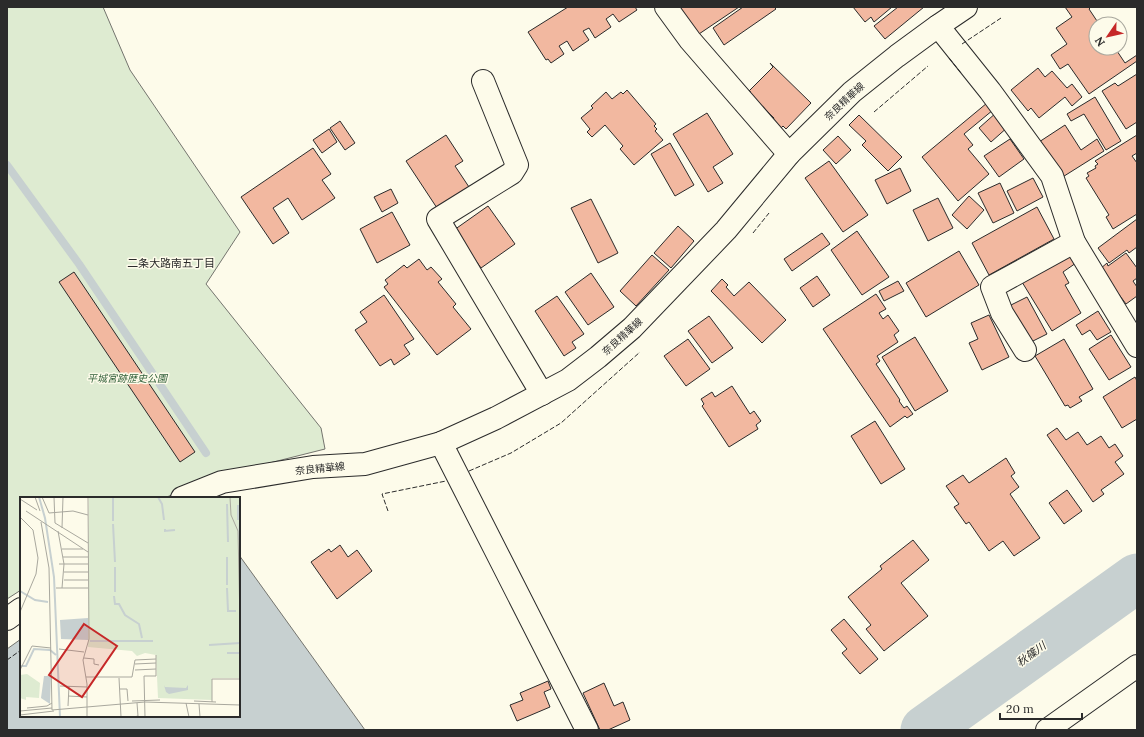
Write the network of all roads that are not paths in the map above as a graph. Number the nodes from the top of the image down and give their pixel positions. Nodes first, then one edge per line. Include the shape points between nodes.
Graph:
1 (666, 7) edge
2 (966, 7) edge
3 (938, 26) junction
4 (483, 81) dead end
5 (788, 154) junction
6 (1074, 242) junction
7 (1129, 315) edge
8 (1137, 346) edge
9 (1025, 350) dead end
10 (542, 394) junction
11 (441, 442) junction
12 (184, 497) edge
13 (20, 610) edge
14 (7, 619) edge
15 (1137, 666) edge
16 (587, 730) edge
17 (1046, 730) edge

1 - 5 street via 690,40
2 - 3 street, 奈良精華線
3 - 5 street, 奈良精華線 via 852,92
3 - 6 street via 990,91 1052,176
4 - 10 street via 517,165 512,174 438,219
5 - 10 street, 奈良精華線 via 726,230 632,328 568,380
6 - 7 street
6 - 9 street via 992,287 1002,313
7 - 8 street
10 - 11 street, 奈良精華線
11 - 12 street, 奈良精華線 via 364,464 314,467 222,482
11 - 16 street
13 - 14 street
15 - 17 street

